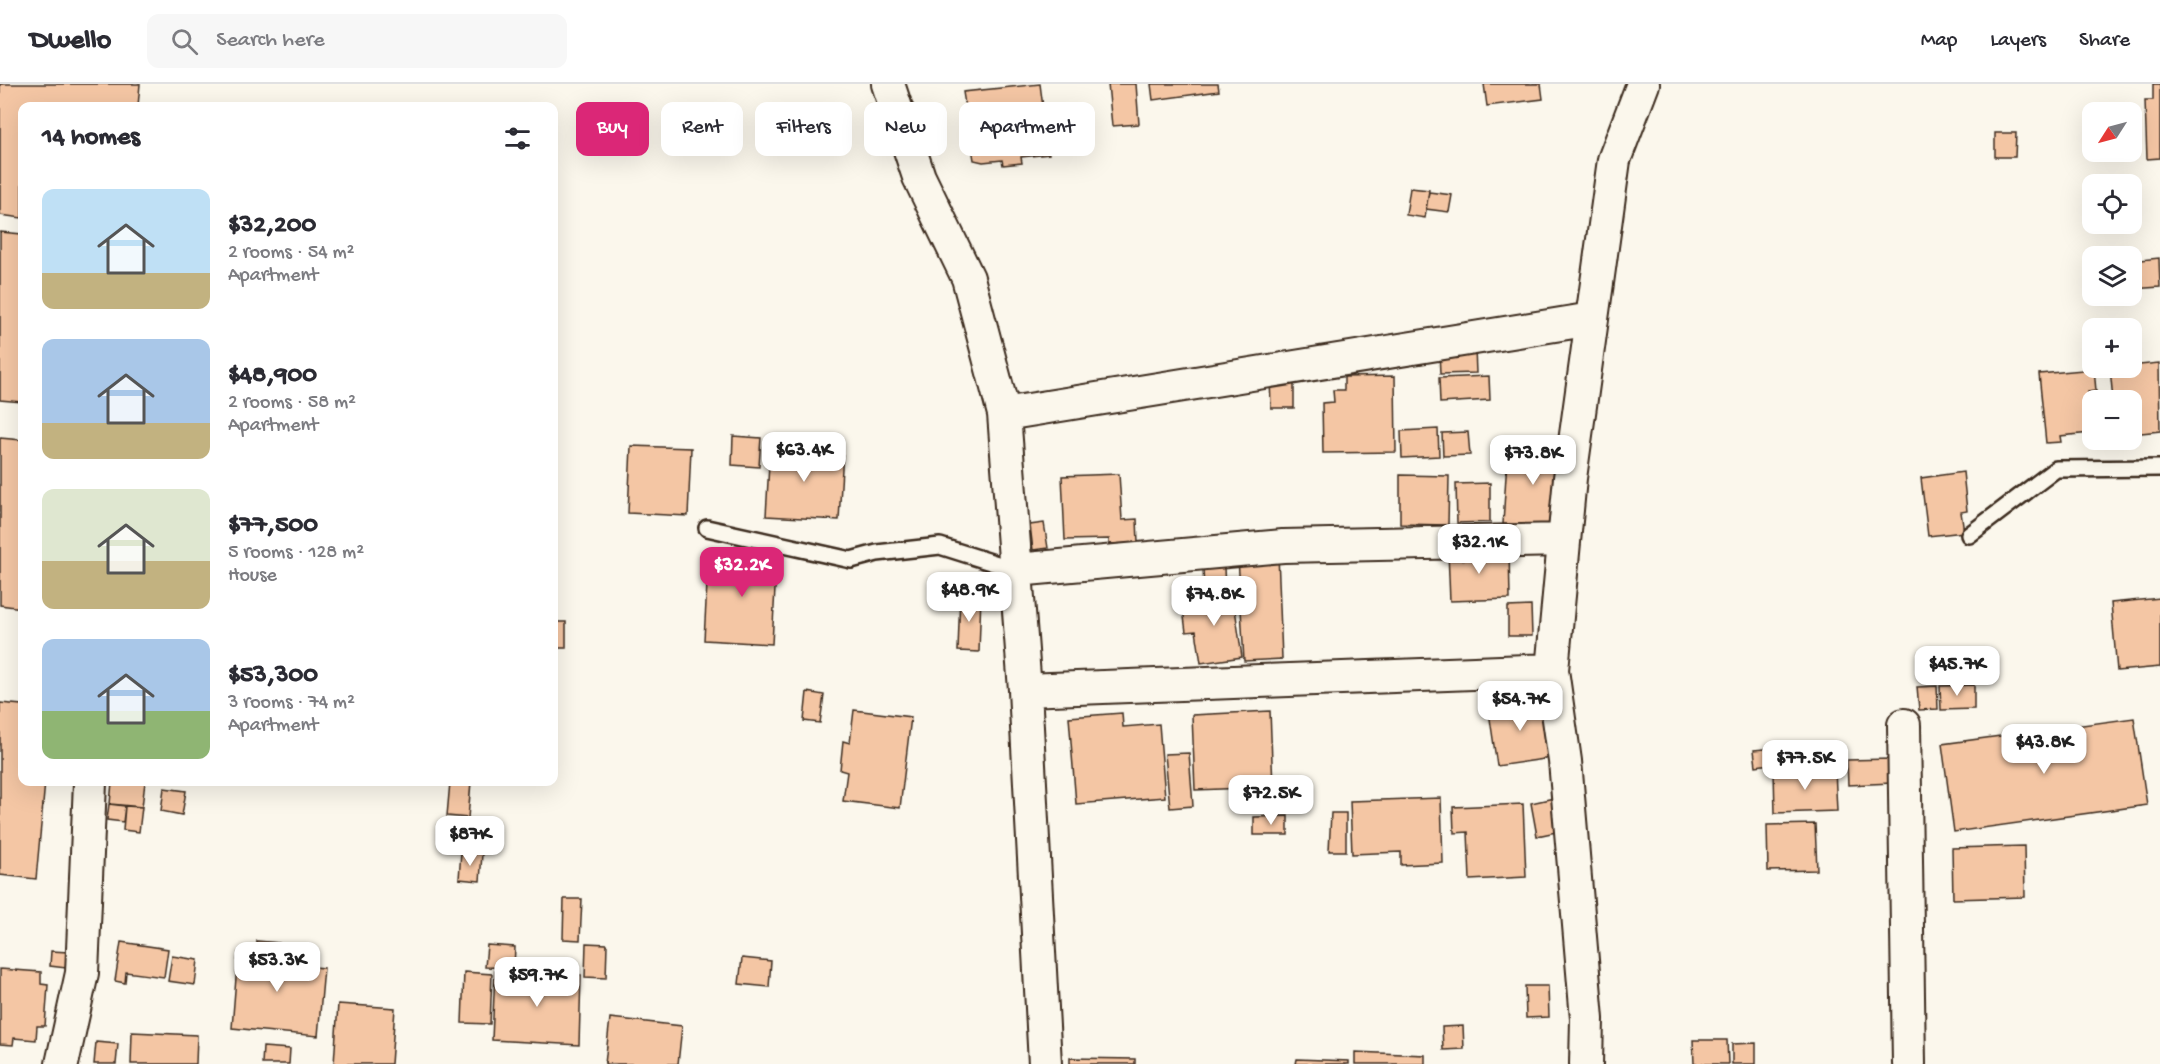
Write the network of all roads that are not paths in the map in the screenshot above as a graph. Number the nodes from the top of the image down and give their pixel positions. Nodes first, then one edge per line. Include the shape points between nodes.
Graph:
1 (888, 84) edge
2 (1643, 84) edge
3 (1592, 319) junction
4 (1004, 414) junction
5 (2160, 468) edge
6 (706, 528) dead end
7 (1969, 535) dead end
8 (1564, 540) junction
9 (1016, 570) junction
10 (1552, 670) junction
11 (1025, 690) junction
12 (1904, 726) dead end
13 (90, 786) edge
14 (62, 1064) edge
15 (1045, 1064) edge
16 (1586, 1064) edge
17 (1909, 1064) edge

1 - 4 street via 919,177 968,278
2 - 3 street via 1614,160
3 - 4 street
3 - 8 street
4 - 9 street
5 - 7 lane via 2056,469
6 - 9 lane via 851,560 940,546
8 - 9 street via 1283,546
8 - 10 street
9 - 11 street
10 - 11 street
10 - 16 street via 1565,761 1587,1019
11 - 15 street
12 - 17 street
13 - 14 street via 82,973

